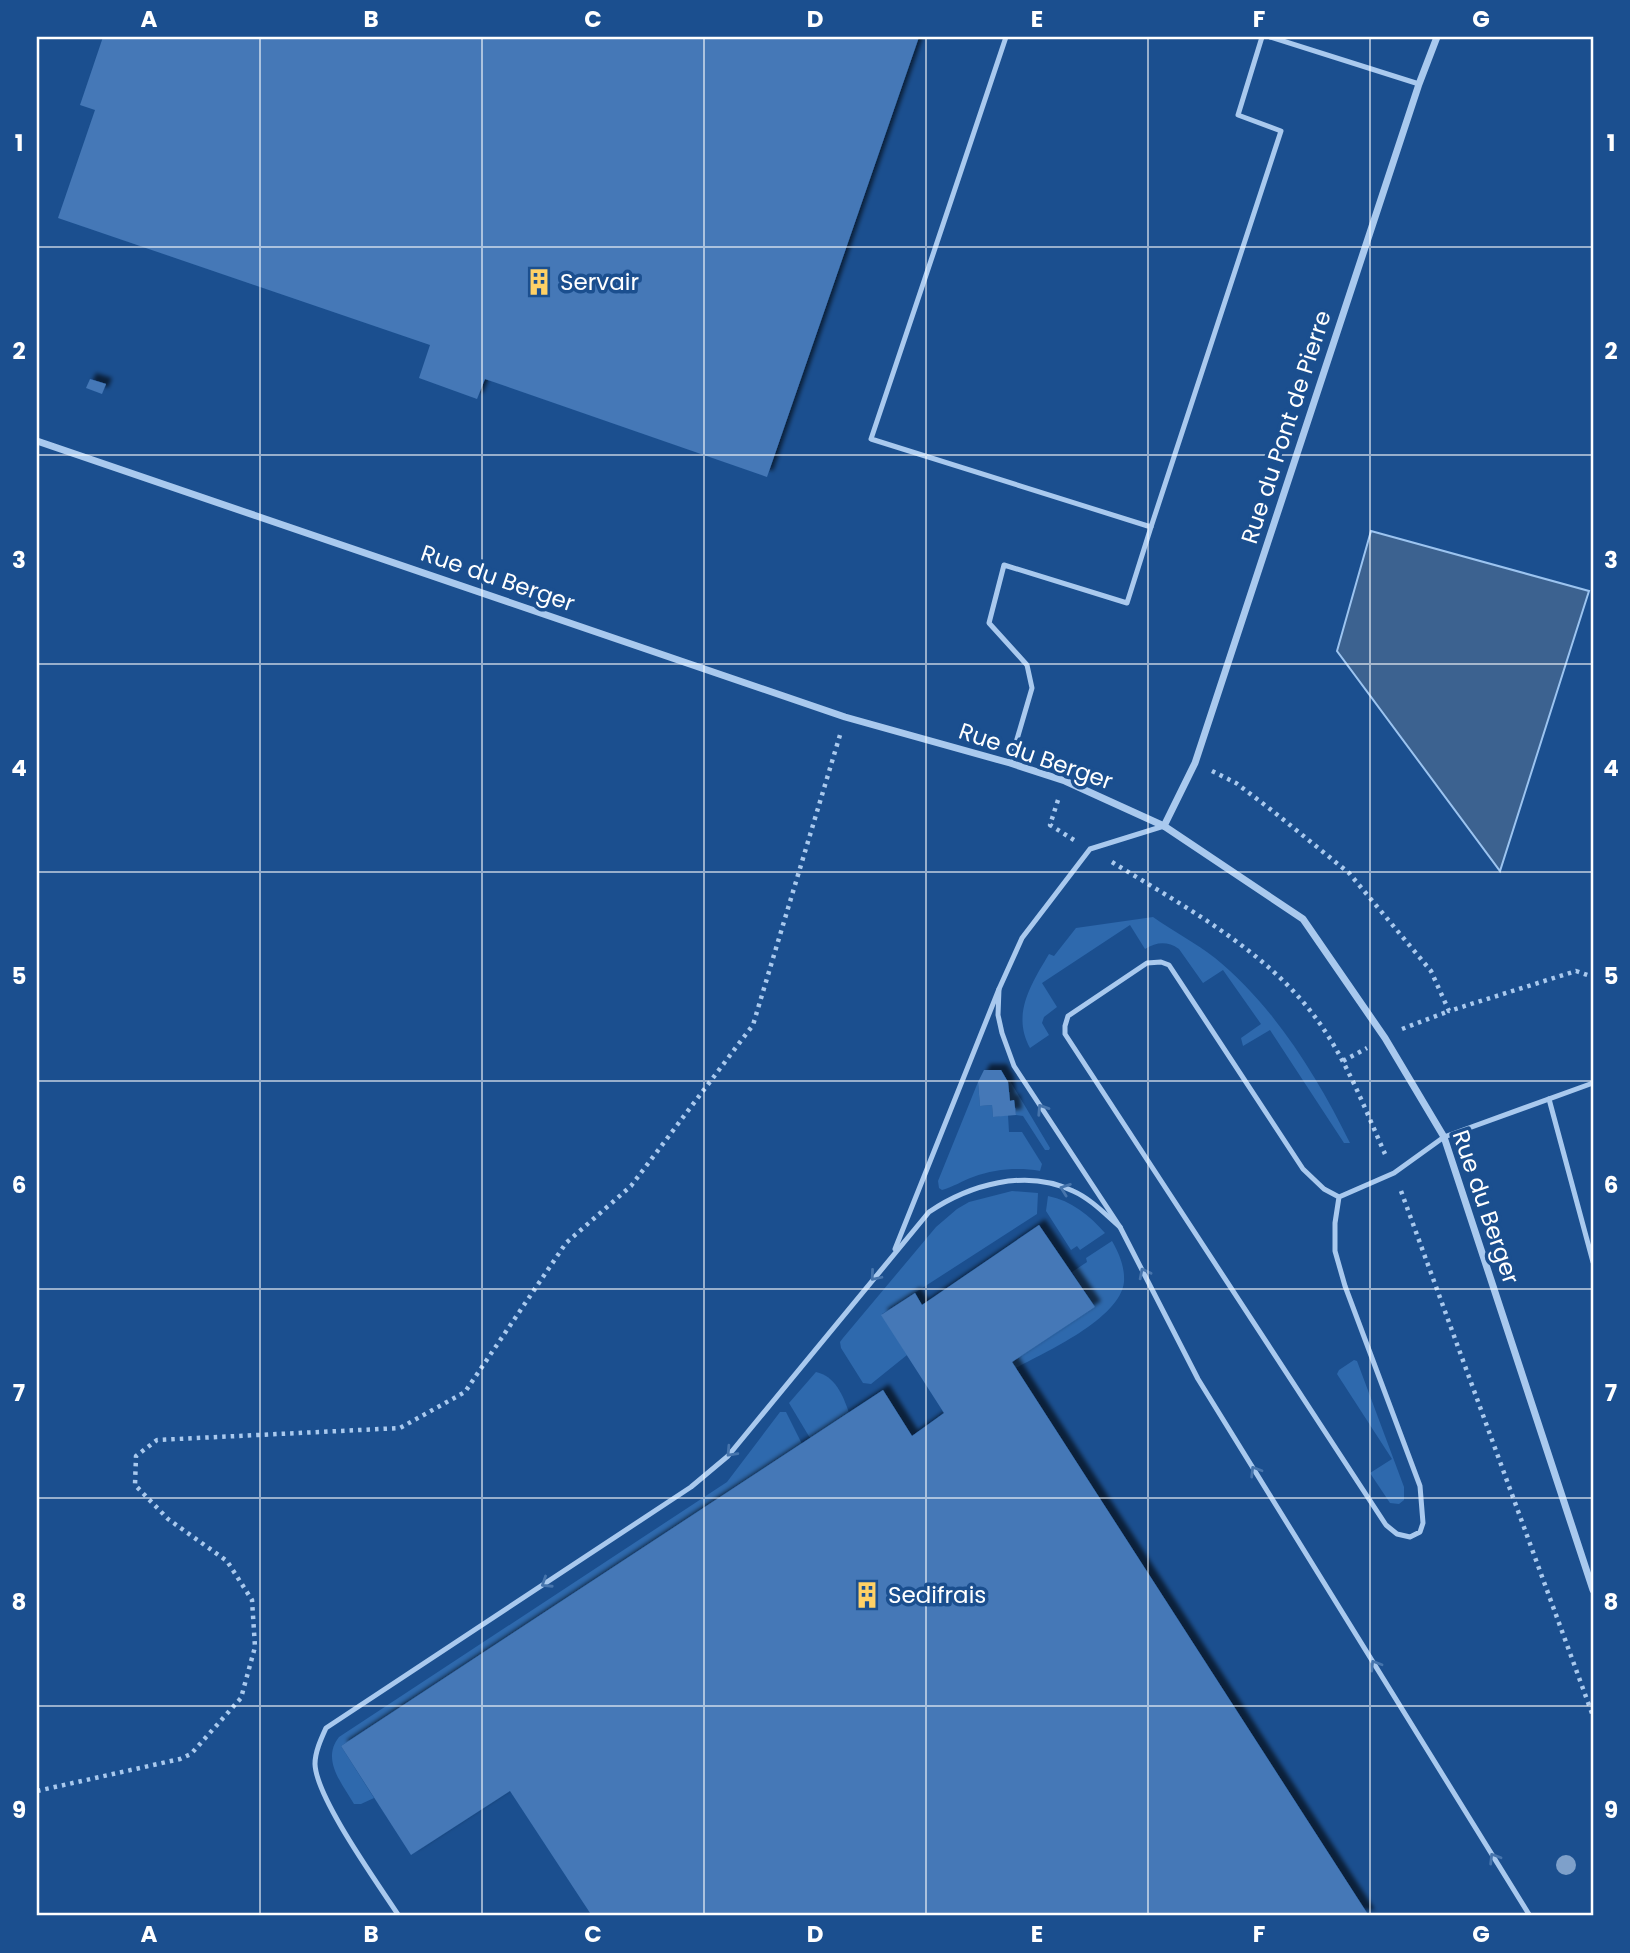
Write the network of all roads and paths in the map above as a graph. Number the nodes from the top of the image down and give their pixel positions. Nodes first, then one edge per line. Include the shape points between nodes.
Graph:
1 (1006, 37) edge
2 (1262, 37) edge
3 (1270, 37) edge
4 (1437, 37) edge
5 (1419, 84) junction
6 (37, 440) edge
7 (1151, 527) junction
8 (845, 717) junction
9 (1010, 763) junction
10 (1195, 763) junction
11 (1164, 826) junction
12 (1593, 976) edge
13 (999, 989) junction
14 (1593, 1083) edge
15 (1549, 1100) junction
16 (1444, 1137) junction
17 (1339, 1197) junction
18 (1120, 1227) junction
19 (893, 1255) junction
20 (1593, 1262) edge
21 (1593, 1590) edge
22 (37, 1790) edge
23 (399, 1916) edge
24 (1530, 1916) edge

1 - 7 lane via 871,439
2 - 7 lane via 1238,116 1281,131
3 - 5 lane
4 - 5 street, Rue du Pont de Pierre
5 - 10 street, Rue du Pont de Pierre
6 - 8 street, Rue du Berger
7 - 9 lane via 1127,603 1004,565 989,623 1027,666 1032,688
8 - 9 street, Rue du Berger
8 - 22 path via 753,1025 631,1185 566,1243 465,1392 400,1428 157,1440 136,1456 135,1485 168,1518 226,1561 252,1600 255,1647 242,1698 191,1754 180,1759
9 - 11 street, Rue du Berger via 1065,781
10 - 11 street, Rue du Pont de Pierre
10 - 12 path via 1236,783 1349,873 1431,971 1449,1011 1576,971
11 - 13 lane via 1090,849 1022,939
11 - 16 street, Rue du Berger via 1303,919 1385,1038
18 -> 13 lane via 1014,1066 998,1015
13 - 19 lane
14 - 15 lane
15 - 16 lane
15 - 20 lane
16 - 17 lane via 1394,1173
16 - 21 street, Rue du Berger
17 - 17 lane via 1335,1251 1420,1486 1423,1523 1420,1532 1410,1537 1397,1535 1386,1525 1148,1162 1065,1034 1069,1016 1147,963 1169,965 1303,1169
18 -> 19 lane via 1072,1190 1045,1182 1010,1180 950,1197 929,1212
24 -> 18 lane via 1198,1379
19 -> 23 lane via 729,1456 691,1487 326,1728 315,1764 322,1793

